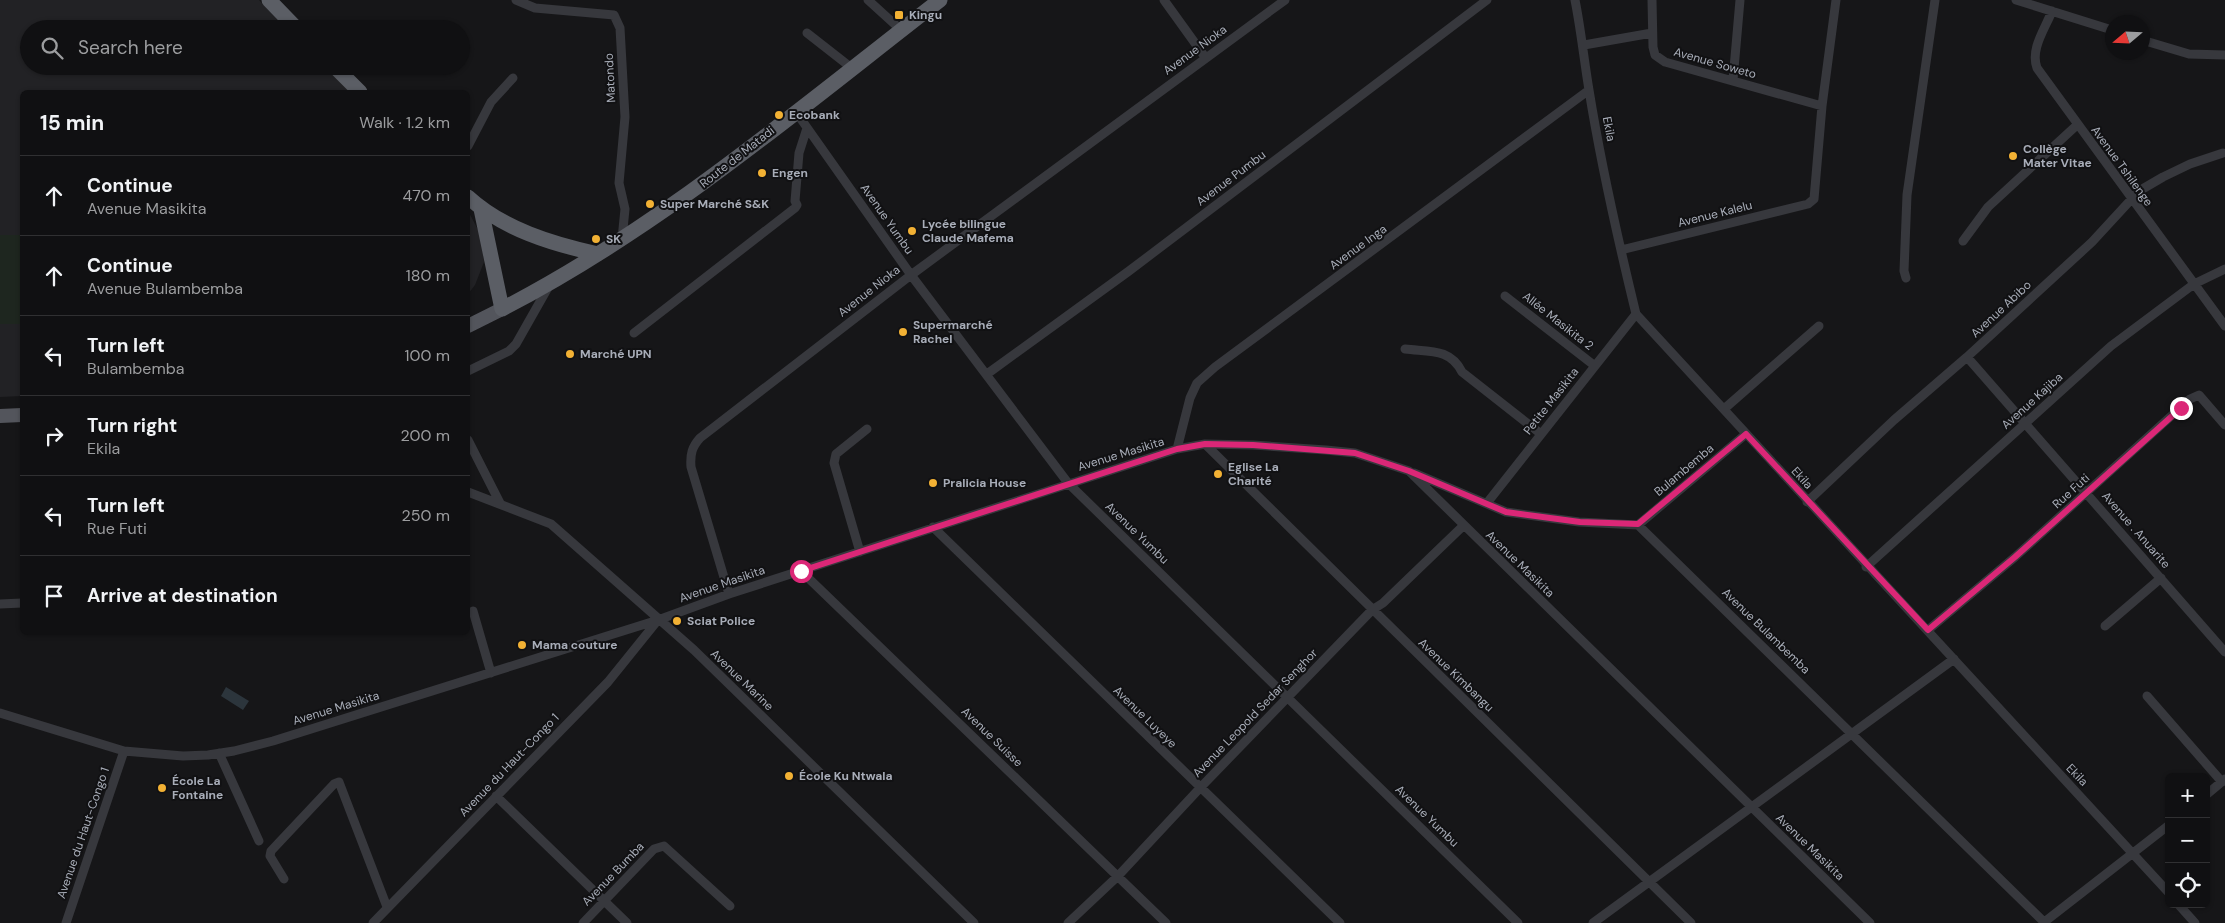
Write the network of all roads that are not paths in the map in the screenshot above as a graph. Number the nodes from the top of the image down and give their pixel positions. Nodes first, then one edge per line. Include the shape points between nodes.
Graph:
1 (269, 0) edge
2 (516, 0) edge
3 (868, 0) edge
4 (940, 0) edge
5 (1164, 0) edge
6 (1285, 0) edge
7 (1488, 0) edge
8 (1575, 0) edge
9 (1652, 0) edge
10 (1740, 0) edge
11 (1836, 0) edge
12 (1935, 0) edge
13 (2016, 0) edge
14 (2052, 11) junction
15 (288, 20) edge
16 (2105, 28) edge
17 (902, 30) junction
18 (807, 33) dead end
19 (1652, 33) junction
20 (2150, 42) edge
21 (1584, 45) junction
22 (2225, 56) edge
23 (1205, 58) junction
24 (853, 69) junction
25 (343, 75) edge
26 (513, 78) dead end
27 (1733, 80) junction
28 (358, 90) edge
29 (1589, 90) junction
30 (1822, 106) junction
31 (796, 112) junction
32 (2077, 125) junction
33 (808, 128) junction
34 (470, 142) edge
35 (2223, 154) dead end
36 (470, 199) edge
37 (2132, 200) junction
38 (481, 209) junction
39 (622, 239) junction
40 (1963, 241) dead end
41 (1620, 250) junction
42 (598, 254) junction
43 (2225, 269) edge
44 (911, 275) junction
45 (1906, 278) dead end
46 (551, 284) junction
47 (2194, 284) junction
48 (1505, 296) dead end
49 (502, 309) junction
50 (1636, 314) junction
51 (470, 325) edge
52 (1819, 326) dead end
53 (2225, 326) edge
54 (634, 333) dead end
55 (1405, 349) dead end
56 (1967, 357) junction
57 (1595, 366) junction
58 (470, 370) edge
59 (987, 374) junction
60 (1724, 409) junction
61 (20, 415) edge
62 (0, 416) edge
63 (2027, 423) junction
64 (2225, 425) edge
65 (866, 429) dead end
66 (1541, 434) junction
67 (1746, 434) junction
68 (470, 444) edge
69 (1205, 444) junction
70 (1177, 449) junction
71 (1409, 471) junction
72 (1068, 483) junction
73 (470, 493) edge
74 (2087, 493) junction
75 (1807, 502) junction
76 (500, 503) junction
77 (1487, 504) junction
78 (1638, 524) junction
79 (1463, 526) junction
80 (933, 527) junction
81 (860, 552) junction
82 (1866, 567) junction
83 (801, 571) junction
84 (2161, 578) junction
85 (729, 594) junction
86 (20, 603) edge
87 (0, 604) edge
88 (1372, 610) junction
89 (473, 611) dead end
90 (659, 620) junction
91 (2104, 626) dead end
92 (1928, 630) junction
93 (2225, 652) edge
94 (1954, 659) junction
95 (491, 673) junction
96 (2146, 696) dead end
97 (1288, 698) junction
98 (0, 712) edge
99 (1854, 734) junction
100 (124, 751) junction
101 (219, 753) junction
102 (2224, 781) edge
103 (1200, 788) junction
104 (2210, 792) edge
105 (496, 796) junction
106 (1753, 808) junction
107 (2165, 828) edge
108 (259, 841) dead end
109 (2134, 853) junction
110 (1118, 876) junction
111 (284, 879) dead end
112 (1650, 882) junction
113 (2165, 888) edge
114 (605, 902) junction
115 (730, 906) dead end
116 (387, 907) junction
117 (2182, 908) edge
118 (66, 923) edge
119 (373, 923) edge
120 (583, 923) edge
121 (627, 923) edge
122 (974, 923) edge
123 (1068, 923) edge
124 (1166, 923) edge
125 (1340, 923) edge
126 (1518, 923) edge
127 (1593, 923) edge
128 (1691, 923) edge
129 (1870, 923) edge
130 (2044, 923) edge
131 (2195, 923) edge

1 - 15 highway
2 - 39 street, Matondo via 535,8 614,15 618,22 625,117 619,183 625,209
3 - 17 street
4 - 17 highway, Route de Matadi
5 - 23 street
6 - 23 street, Avenue Nioka
7 - 59 street, Avenue Pumbu
8 - 21 street, Ekila
9 - 19 street, Avenue Soweto
10 - 27 street
11 - 30 street
12 - 45 street via 1907,195
13 - 14 street
14 - 16 street
14 - 32 street, Avenue Tshilenge via 2034,61
17 - 24 highway, Route de Matadi
18 - 24 street
19 - 21 street
19 - 27 street, Avenue Soweto via 1656,55 1665,62
20 - 22 street via 2189,54
21 - 29 street, Ekila
23 - 44 street, Avenue Nioka
24 - 31 highway, Route de Matadi
25 - 28 highway
26 - 34 street via 491,102
27 - 30 street, Avenue Soweto
29 - 41 street, Ekila
29 - 70 street, Avenue Inga via 1196,383
30 - 41 street, Avenue Kalelu via 1814,199 1808,204
31 - 33 street, Avenue Yumbu
31 - 39 highway, Route de Matadi via 674,205
32 - 37 street, Avenue Tshilenge
32 - 40 street via 1988,207
33 - 44 street, Avenue Yumbu
33 - 54 street via 799,153 795,208
35 - 37 street, Avenue Abibo via 2163,177 2139,191
36 - 38 highway
37 - 47 street, Avenue Tshilenge
37 - 56 street, Avenue Abibo via 2092,242
38 - 42 highway via 532,235
38 - 49 highway
39 - 42 highway, Route de Matadi
41 - 50 street, Ekila
42 - 46 highway, Route de Matadi
43 - 47 street, Avenue Kajiba
44 - 59 street, Avenue Yumbu
44 - 85 street, Avenue Nioka via 700,438 694,446 690,455 691,466
46 - 49 highway, Route de Matadi
46 - 58 street via 516,344 509,351
47 - 53 street, Avenue Tshilenge
47 - 63 street, Avenue Kajiba via 2111,346
48 - 57 street, Allée Masikita 2
49 - 51 main road
50 - 57 street, Petite Masikita
50 - 60 street, Ekila
52 - 60 street
55 - 66 street via 1447,354 1462,372
56 - 63 street, Avenue . Anuarite
56 - 75 street, Avenue Abibo
57 - 66 street, Petite Masikita
59 - 72 street, Avenue Yumbu
60 - 67 street, Ekila
61 - 62 main road
63 - 74 street, Avenue . Anuarite
63 - 82 street, Avenue Kajiba
64 - 74 street, Rue Futi via 2200,395 2194,396
65 - 81 street via 836,454 834,463
66 - 77 street, Petite Masikita
67 - 75 street, Ekila
67 - 78 street, Bulambemba
68 - 76 street
69 - 70 street, Avenue Masikita
69 - 71 street, Avenue Masikita via 1355,453
69 - 88 street, Avenue Kimbangu
70 - 72 street, Avenue Masikita
71 - 77 street
71 - 79 street, Avenue Masikita
72 - 80 street, Avenue Masikita
72 - 97 street, Avenue Yumbu
73 - 76 street, Avenue Marine
74 - 84 street, Avenue . Anuarite
74 - 92 street, Rue Futi
75 - 82 street, Ekila
76 - 90 street, Avenue Marine via 551,524
77 - 78 street via 1506,512 1540,518
78 - 99 street, Avenue Bulambemba
79 - 88 street, Avenue Leopold Sedar Senghor via 1383,604
79 - 106 street, Avenue Masikita
80 - 81 street, Avenue Masikita
80 - 103 street, Avenue Luyeye
81 - 83 street, Avenue Masikita
82 - 92 street, Ekila
83 - 85 street, Avenue Masikita
83 - 110 street, Avenue Suisse
84 - 91 street
84 - 93 street, Avenue . Anuarite
85 - 90 street, Avenue Masikita
86 - 87 street
88 - 97 street, Avenue Leopold Sedar Senghor
88 - 112 street, Avenue Kimbangu
89 - 95 street
90 - 95 street, Avenue Masikita
90 - 105 street, Avenue du Haut-Congo 1 via 608,682
90 - 122 street, Avenue Marine via 694,650
92 - 94 street, Ekila
94 - 99 street
94 - 109 street, Ekila
95 - 101 street, Avenue Masikita via 273,741
96 - 102 street
97 - 103 street, Avenue Leopold Sedar Senghor
97 - 126 street, Avenue Yumbu
98 - 100 street, Avenue Masikita
99 - 106 street
99 - 130 street, Avenue Bulambemba
100 - 101 street, Avenue Masikita via 183,756
100 - 118 street, Avenue du Haut-Congo 1
101 - 108 street
102 - 104 street
103 - 110 street, Avenue Leopold Sedar Senghor
103 - 125 street, Avenue Luyeye
105 - 114 street
105 - 116 street, Avenue du Haut-Congo 1
106 - 112 street
106 - 129 street, Avenue Masikita
107 - 109 street
109 - 113 street, Ekila
109 - 130 street
110 - 123 street, Avenue Leopold Sedar Senghor
110 - 124 street, Avenue Suisse
111 - 116 street via 270,856 271,850 339,782
112 - 127 street
112 - 128 street, Avenue Kimbangu
114 - 115 street, Avenue Bumba via 654,849 661,846
114 - 120 street, Avenue Bumba
114 - 121 street
116 - 119 street, Avenue du Haut-Congo 1
117 - 131 street

